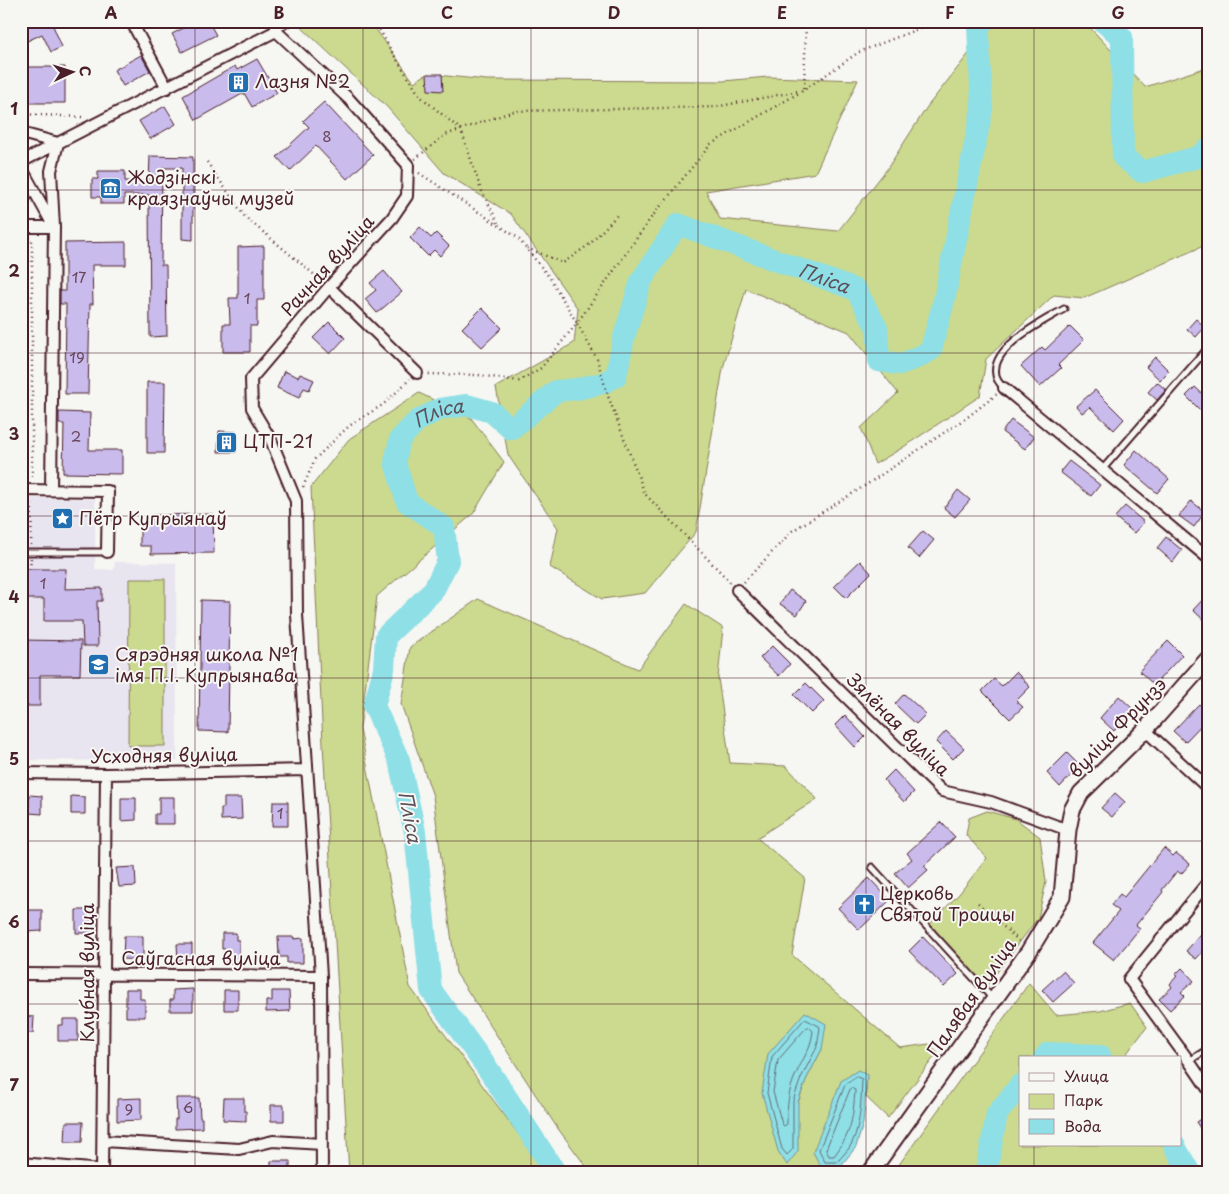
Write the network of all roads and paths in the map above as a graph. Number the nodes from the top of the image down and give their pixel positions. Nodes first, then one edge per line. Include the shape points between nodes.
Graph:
1 (131, 21) edge
2 (290, 21) edge
3 (375, 21) edge
4 (806, 21) edge
5 (944, 21) edge
6 (276, 26) edge
7 (167, 88) junction
8 (804, 90) junction
9 (21, 114) edge
10 (82, 117) dead end
11 (461, 130) junction
12 (21, 133) edge
13 (58, 144) junction
14 (21, 162) edge
15 (207, 162) dead end
16 (408, 165) junction
17 (21, 167) edge
18 (619, 213) dead end
19 (499, 226) junction
20 (54, 227) junction
21 (24, 231) edge
22 (525, 247) junction
23 (329, 287) junction
24 (1064, 309) dead end
25 (577, 323) junction
26 (1208, 348) edge
27 (417, 373) junction
28 (1004, 388) junction
29 (1101, 471) junction
30 (26, 490) edge
31 (51, 490) junction
32 (296, 502) junction
33 (21, 552) edge
34 (31, 552) junction
35 (107, 552) joint
36 (1208, 558) edge
37 (30, 569) dead end
38 (738, 590) junction
39 (1208, 659) edge
40 (1145, 730) junction
41 (307, 770) junction
42 (21, 773) edge
43 (106, 774) junction
44 (1208, 788) edge
45 (1068, 830) junction
46 (872, 867) dead end
47 (1208, 882) edge
48 (978, 903) dead end
49 (1029, 951) junction
50 (21, 974) edge
51 (104, 974) junction
52 (321, 976) junction
53 (994, 1000) junction
54 (1208, 1049) edge
55 (1189, 1061) junction
56 (1208, 1090) edge
57 (103, 1141) junction
58 (322, 1144) junction
59 (21, 1163) edge
60 (102, 1171) edge
61 (322, 1173) edge
62 (870, 1173) edge

1 - 7 street
2 - 6 lane
3 - 11 path via 420,96
4 - 8 path
5 - 8 path via 860,52
6 - 7 street
6 - 16 street via 349,99
7 - 13 street
8 - 11 path via 715,107 514,111
8 - 25 path via 711,144 651,218
9 - 10 path
11 - 16 path via 445,135
11 - 19 path via 480,188
12 - 13 street
13 - 14 street
13 - 20 street via 51,172
15 - 23 path via 245,217
16 - 19 path
16 - 23 street, Рачная вуліца via 407,196 392,218
17 - 20 street
18 - 22 path via 590,244 563,263
19 - 22 path via 518,238
20 - 21 street
20 - 31 street
21 - 30 path via 32,240
22 - 25 path via 550,278
23 - 27 street
23 - 32 street, Рачная вуліца via 251,379 252,408 271,440
24 - 28 lane via 1006,348 996,362 996,376
25 - 27 path via 541,368 519,381
25 - 38 path via 597,359 645,494
26 - 29 lane
27 - 32 path via 384,404 350,426 315,459
28 - 29 street
28 - 38 path via 882,475 792,531
29 - 36 street
30 - 31 street
30 - 34 path
31 - 35 street via 108,491
32 - 41 street via 297,615
33 - 34 lane
34 - 35 lane
34 - 37 path
38 - 45 street, Зялёная вуліца via 942,791 991,802
39 - 40 street, вуліца Фрунзэ
40 - 44 street
40 - 45 street, вуліца Фрунзэ via 1081,793 1072,810
41 - 43 street, Усходняя вуліца
41 - 52 street
42 - 43 street, Усходняя вуліца
43 - 51 street, Клубная вуліца
45 - 49 street, Палявая вуліца via 1062,897
46 - 53 lane
47 - 55 street via 1129,979
48 - 49 path
49 - 53 street, Палявая вуліца
50 - 51 street, Саўгасная вуліца
51 - 52 street, Саўгасная вуліца
51 - 57 street, Клубная вуліца
52 - 58 street
53 - 62 street, Палявая вуліца
54 - 55 lane
55 - 56 street
57 - 58 street via 239,1149 273,1141
57 - 60 street, Клубная вуліца
58 - 61 street
59 - 60 street

